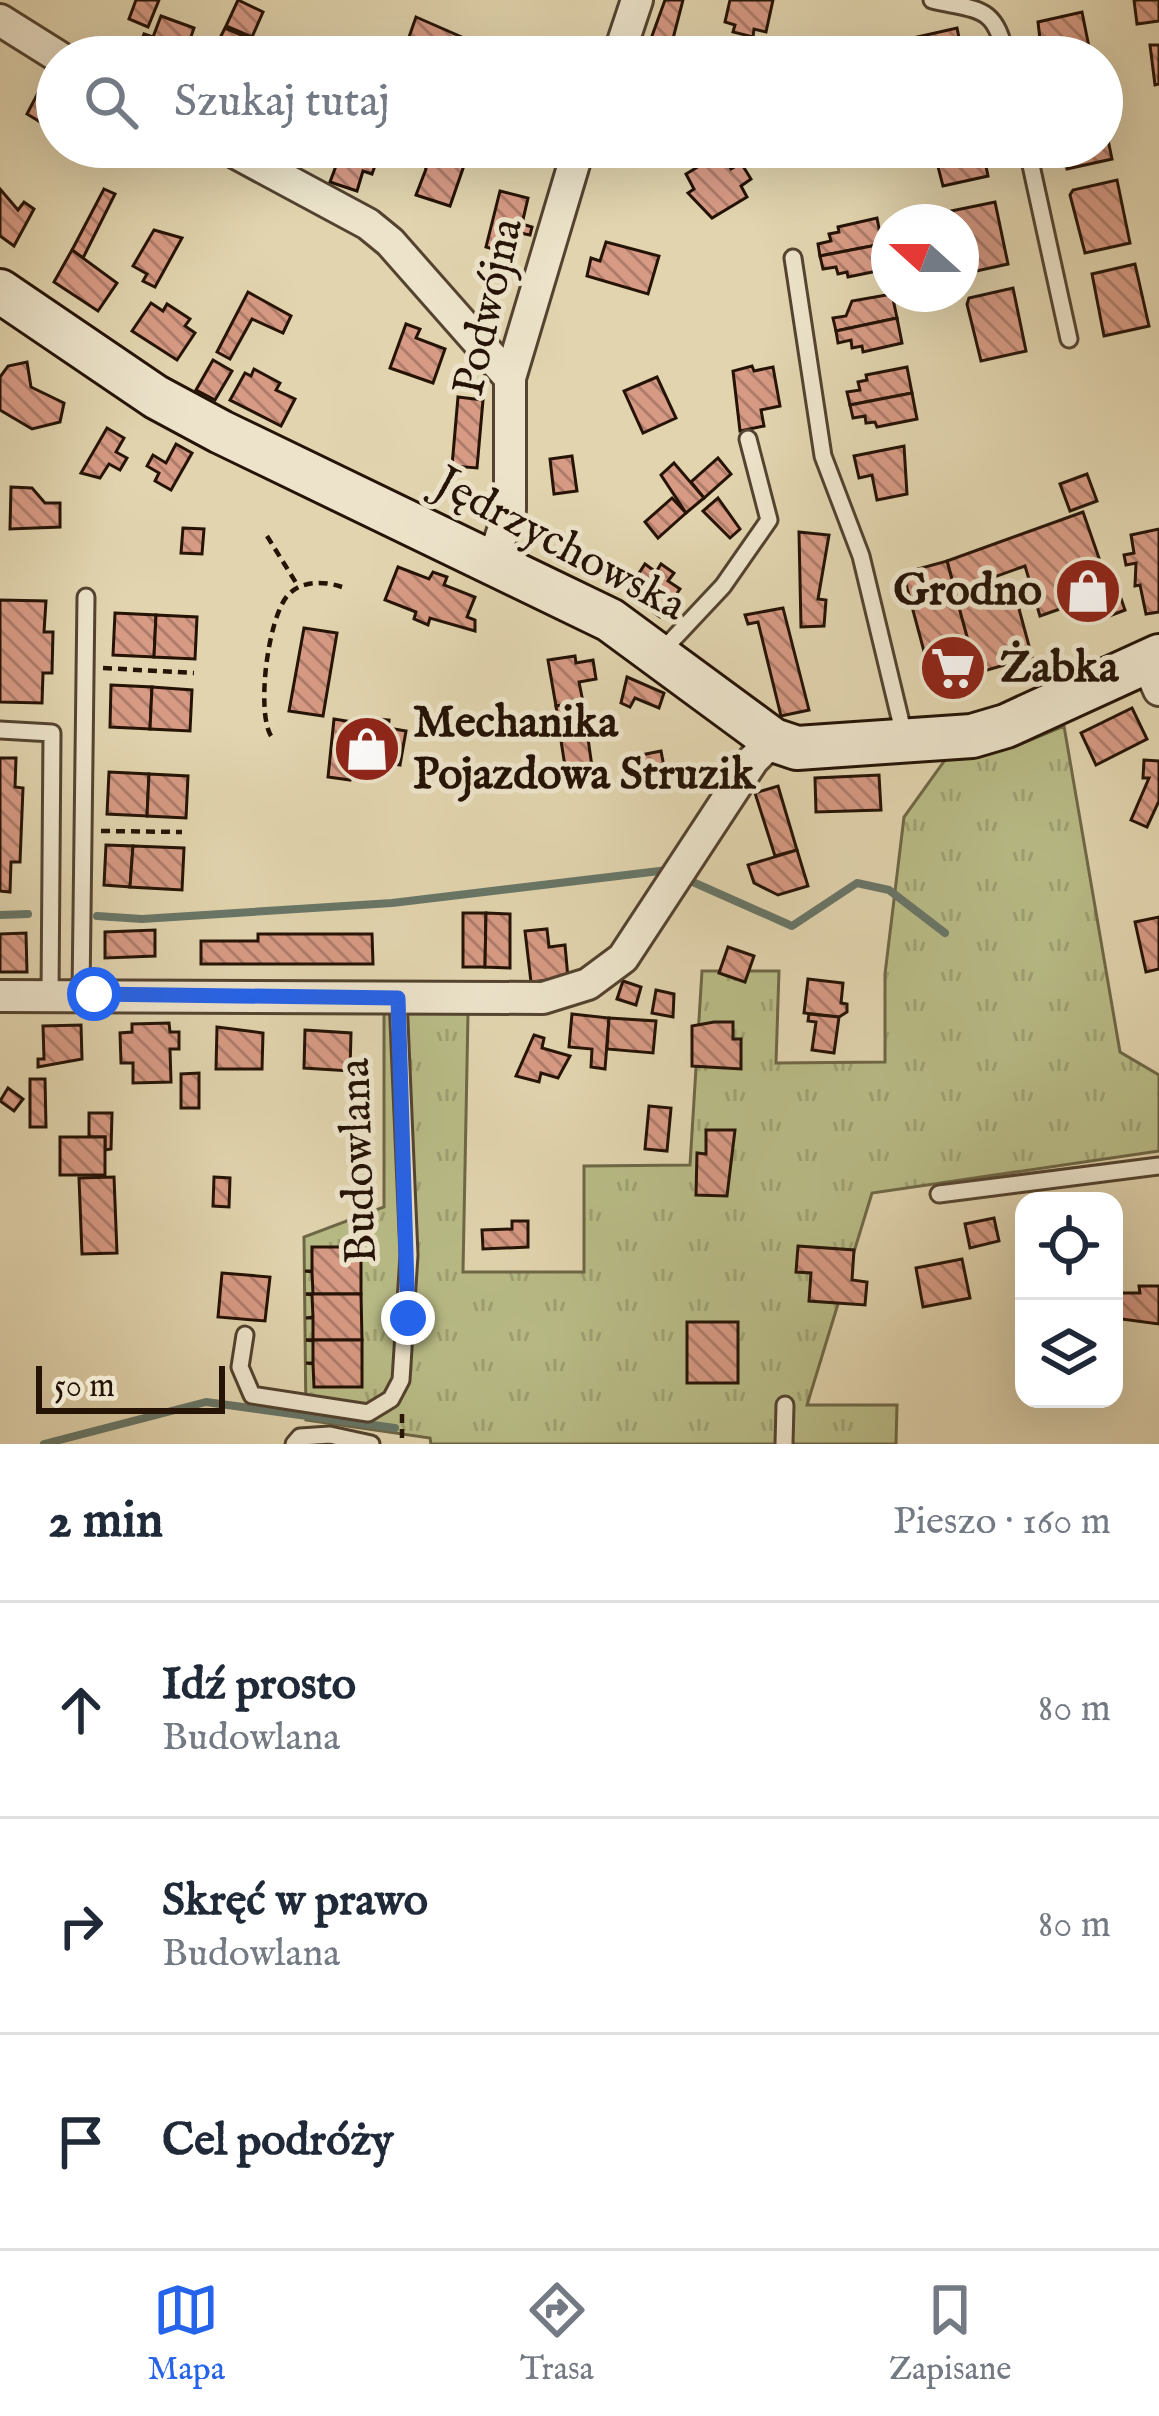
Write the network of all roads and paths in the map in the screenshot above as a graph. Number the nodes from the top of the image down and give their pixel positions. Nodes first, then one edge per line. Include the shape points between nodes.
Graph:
1 (637, 0) edge
2 (932, 0) edge
3 (0, 20) edge
4 (625, 36) edge
5 (1002, 36) edge
6 (36, 43) edge
7 (264, 168) edge
8 (573, 168) edge
9 (1032, 168) edge
10 (793, 258) dead end
11 (0, 291) edge
12 (1070, 339) dead end
13 (510, 379) junction
14 (748, 439) dead end
15 (267, 536) dead end
16 (494, 560) junction
17 (298, 586) junction
18 (342, 587) dead end
19 (86, 597) dead end
20 (660, 653) junction
21 (86, 667) junction
22 (1155, 669) edge
23 (194, 673) dead end
24 (0, 730) edge
25 (271, 736) dead end
26 (773, 740) junction
27 (907, 744) junction
28 (83, 831) junction
29 (182, 832) dead end
30 (66, 994) junction
31 (0, 996) edge
32 (398, 998) junction
33 (1159, 1166) edge
34 (939, 1194) dead end
35 (244, 1335) dead end
36 (785, 1405) dead end
37 (294, 1444) edge
38 (371, 1444) edge
39 (784, 1444) edge

1 - 4 street
2 - 5 lane via 990,14
3 - 6 street
7 - 13 street via 390,242
8 - 13 street, Podwójna
9 - 12 lane
10 - 27 lane via 823,456 861,556
11 - 16 main road, Jędrzychowska via 156,397
13 - 16 street, Podwójna via 510,510
14 - 20 lane via 769,520 723,586
15 - 17 path
16 - 20 main road, Jędrzychowska
17 - 18 path
17 - 25 path via 284,599 264,684
19 - 21 lane
20 - 26 main road, Jędrzychowska
21 - 23 path
21 - 28 lane
22 - 27 main road, Jędrzychowska via 1006,726
24 - 30 lane via 52,733
26 - 27 main road, Jędrzychowska via 820,750
26 - 32 street, Budowlana via 612,970 543,998
28 - 29 path
28 - 30 lane
30 - 31 street, Budowlana
30 - 32 street, Budowlana
32 - 35 lane, Budowlana via 409,1255 400,1380 391,1399 368,1413 252,1395 240,1367
33 - 34 lane
36 - 39 lane
37 - 38 lane via 330,1435

